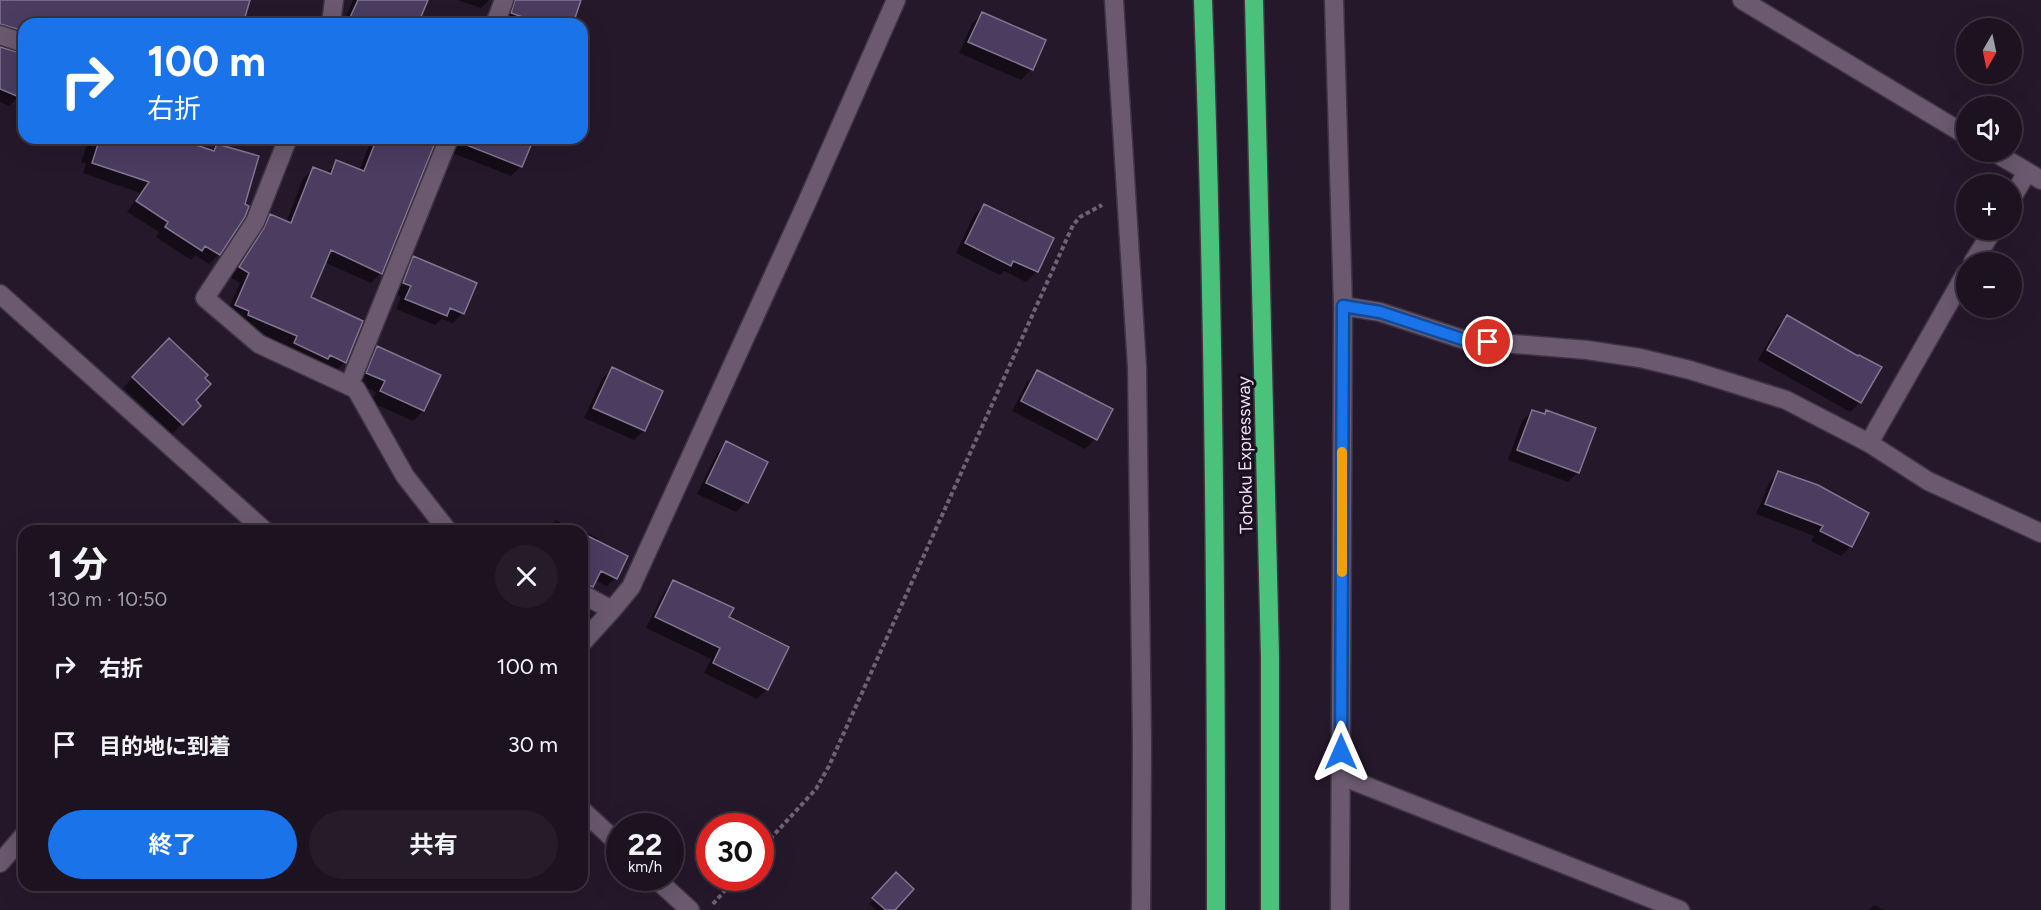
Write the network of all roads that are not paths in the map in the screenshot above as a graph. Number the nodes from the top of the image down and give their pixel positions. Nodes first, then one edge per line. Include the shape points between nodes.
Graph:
1 (334, 0) edge
2 (504, 0) edge
3 (896, 0) edge
4 (1113, 0) edge
5 (1203, 0) edge
6 (1254, 0) edge
7 (1334, 0) edge
8 (1742, 0) edge
9 (332, 18) edge
10 (497, 18) edge
11 (0, 35) edge
12 (18, 41) edge
13 (1956, 129) edge
14 (286, 144) edge
15 (447, 144) edge
16 (2011, 162) edge
17 (2034, 176) edge
18 (2022, 188) edge
19 (1956, 291) edge
20 (0, 294) edge
21 (1343, 306) junction
22 (349, 386) junction
23 (1869, 443) junction
24 (258, 525) edge
25 (442, 525) edge
26 (2041, 533) edge
27 (588, 597) edge
28 (612, 610) junction
29 (588, 636) edge
30 (1341, 776) junction
31 (588, 816) edge
32 (606, 832) edge
33 (18, 842) edge
34 (0, 863) edge
35 (669, 891) edge
36 (690, 910) edge
37 (1141, 910) edge
38 (1216, 910) edge
39 (1270, 910) edge
40 (1340, 910) edge
41 (1680, 910) edge

1 - 9 street
2 - 10 street
3 - 28 street via 631,587
4 - 37 street via 1137,367
5 - 38 highway, Tohoku Expressway via 1216,606
6 - 39 highway, Tohoku Expressway via 1270,657
7 - 21 street
8 - 13 street
11 - 12 street
14 - 22 street via 255,222 205,298 259,344
15 - 22 street
16 - 17 street
17 - 18 street
19 - 23 street
20 - 24 street
21 - 23 street via 1380,312 1465,340 1587,350 1690,370 1786,400
21 - 30 street
22 - 25 street via 356,389 405,476
23 - 26 street via 1928,481
27 - 28 street
28 - 29 street
30 - 40 street
30 - 41 street
31 - 32 street
33 - 34 street
35 - 36 street

